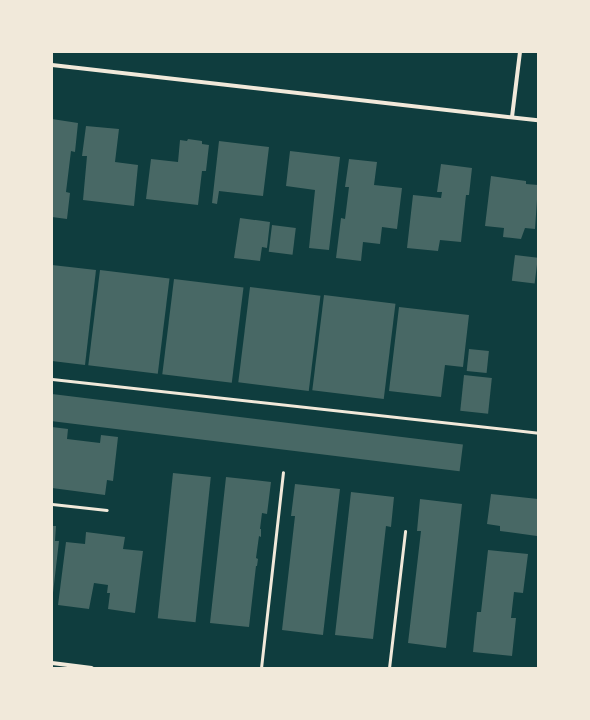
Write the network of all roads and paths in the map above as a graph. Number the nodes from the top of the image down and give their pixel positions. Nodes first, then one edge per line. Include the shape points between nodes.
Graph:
1 (520, 52) edge
2 (52, 65) edge
3 (512, 117) junction
4 (538, 120) edge
5 (52, 379) edge
6 (538, 433) edge
7 (284, 472) dead end
8 (52, 504) edge
9 (107, 510) dead end
10 (405, 531) dead end
11 (52, 663) edge
12 (92, 668) edge
13 (261, 668) edge
14 (389, 668) edge

1 - 3 street
2 - 3 street
3 - 4 street
5 - 6 lane
7 - 13 lane
8 - 9 lane
10 - 14 lane
11 - 12 street

